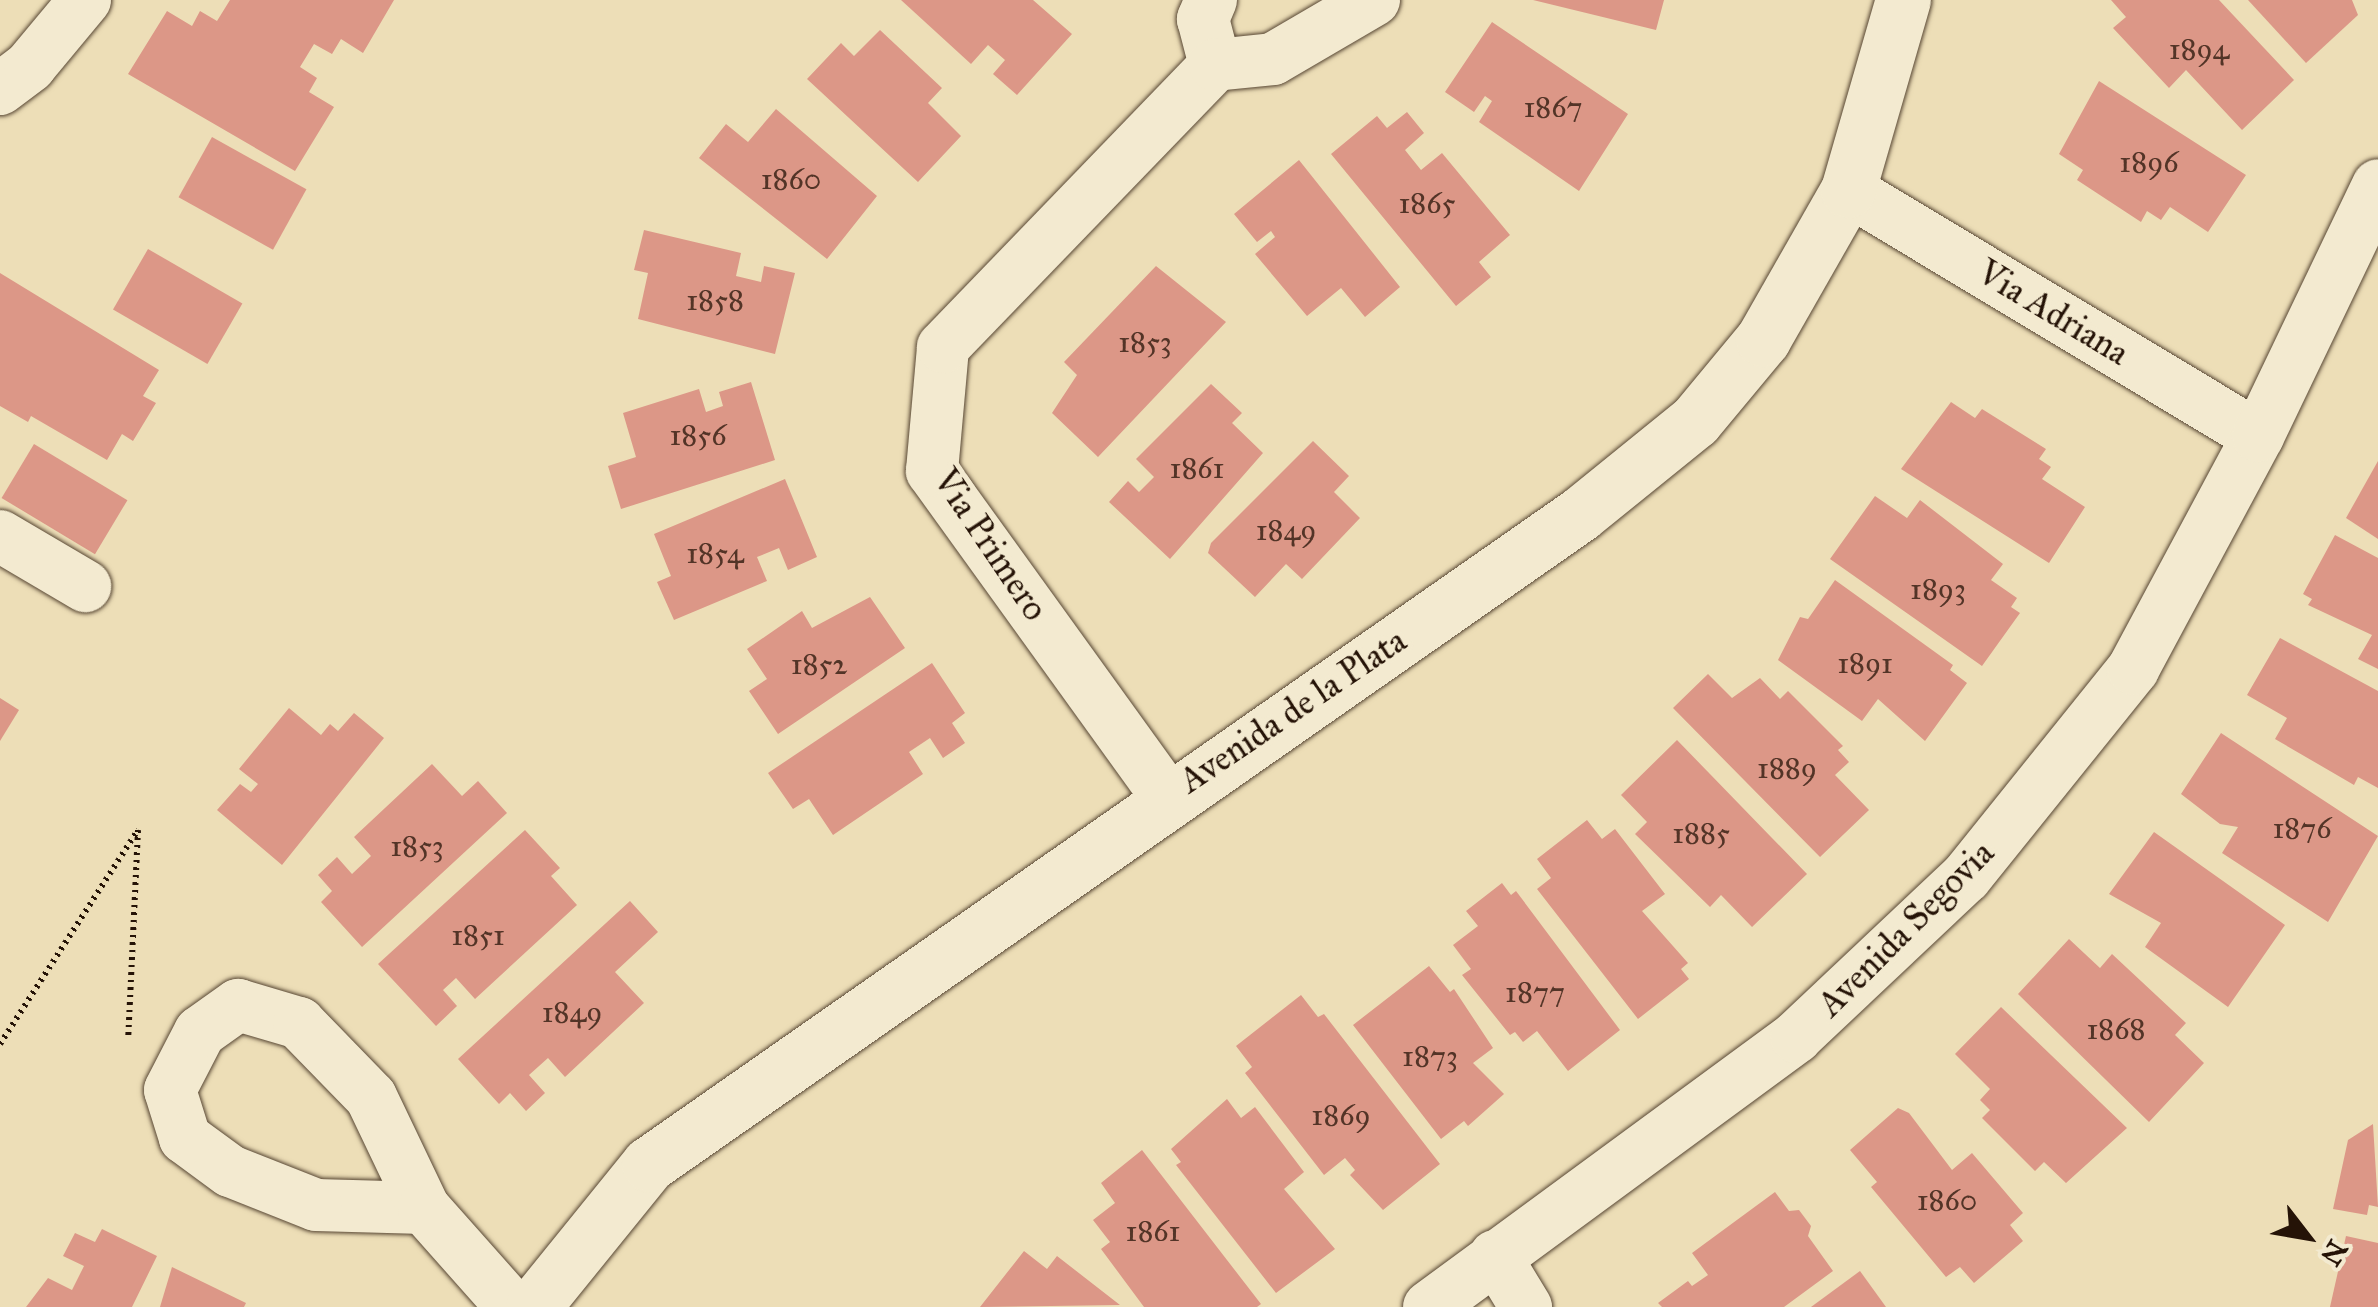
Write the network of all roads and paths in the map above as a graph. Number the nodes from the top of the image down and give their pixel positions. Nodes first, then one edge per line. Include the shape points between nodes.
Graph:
1 (85, 0) edge
2 (1211, 0) edge
3 (1374, 0) edge
4 (1903, 0) edge
5 (1215, 65) junction
6 (0, 89) edge
7 (2378, 185) edge
8 (1848, 190) junction
9 (2258, 436) junction
10 (0, 536) edge
11 (86, 586) dead end
12 (1167, 797) junction
13 (0, 1044) edge
14 (170, 1090) junction
15 (424, 1208) junction
16 (1495, 1256) junction
17 (512, 1307) edge
18 (533, 1307) edge
19 (1429, 1307) edge
20 (1526, 1307) edge

1 - 6 street via 30,66
2 - 5 street via 1203,19
3 - 5 street via 1273,59
4 - 8 street, Avenida de la Plata
5 - 12 street, Via Primero via 943,346 932,471
7 - 9 street, Avenida Segovia
8 - 9 street, Via Adriana
8 - 12 street, Avenida de la Plata via 1763,339 1694,421 1580,514
9 - 16 street, Avenida Segovia via 2133,669 1966,877 1796,1037
10 - 11 street
12 - 18 street, Avenida de la Plata via 649,1164
13 - 14 path via 138,830 127,1038
14 - 15 street via 185,1138 230,1171 316,1205
14 - 15 street via 200,1032 238,1005 298,1023 371,1096
15 - 17 street
16 - 19 street, Avenida Segovia
16 - 20 street

